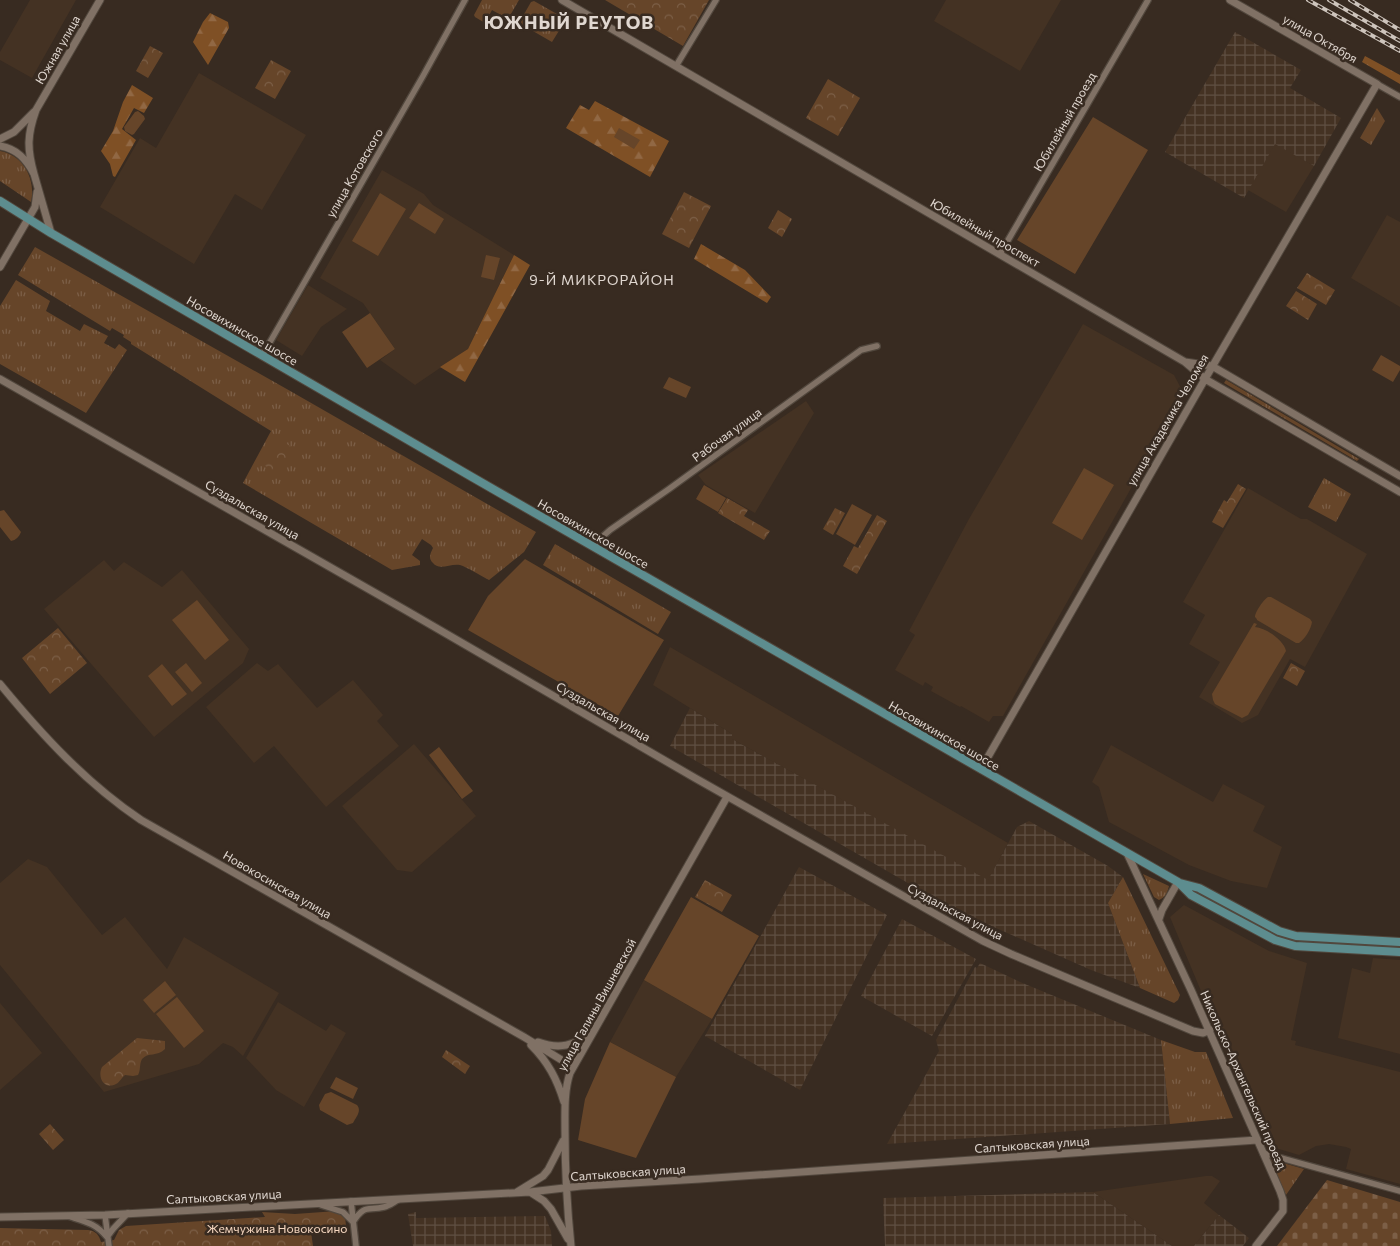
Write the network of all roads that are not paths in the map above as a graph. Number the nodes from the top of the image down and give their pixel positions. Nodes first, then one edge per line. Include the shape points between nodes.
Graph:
1 (100, 0) edge
2 (465, 0) edge
3 (562, 0) edge
4 (716, 0) edge
5 (1148, 0) edge
6 (1230, 0) edge
7 (676, 66) junction
8 (1377, 84) junction
9 (1400, 97) edge
10 (36, 110) junction
11 (0, 139) edge
12 (0, 146) edge
13 (34, 174) junction
14 (37, 189) junction
15 (0, 200) edge
16 (28, 219) junction
17 (51, 233) junction
18 (1000, 254) junction
19 (0, 267) edge
20 (876, 346) dead end
21 (262, 356) junction
22 (1185, 362) junction
23 (1212, 366) junction
24 (1205, 378) junction
25 (0, 379) edge
26 (1400, 476) edge
27 (1400, 492) edge
28 (595, 548) junction
29 (0, 684) edge
30 (980, 769) junction
31 (728, 796) junction
32 (1127, 853) junction
33 (1178, 882) junction
34 (1148, 899) junction
35 (1166, 902) junction
36 (1159, 919) junction
37 (1400, 942) edge
38 (1400, 952) edge
39 (1210, 1030) junction
40 (594, 1033) junction
41 (524, 1037) junction
42 (573, 1067) junction
43 (565, 1104) junction
44 (565, 1138) junction
45 (1257, 1140) junction
46 (1263, 1153) junction
47 (566, 1188) junction
48 (1400, 1191) edge
49 (530, 1192) junction
50 (516, 1193) junction
51 (400, 1198) junction
52 (351, 1201) junction
53 (314, 1203) junction
54 (128, 1213) junction
55 (105, 1215) junction
56 (66, 1216) junction
57 (0, 1218) edge
58 (353, 1222) junction
59 (108, 1237) junction
60 (570, 1244) edge
61 (109, 1246) edge
62 (356, 1246) edge
63 (1256, 1246) edge

1 - 10 street, Южная улица
2 - 21 street, улица Котовского
3 - 7 street, Юбилейный проспект
4 - 7 street
5 - 18 street, Юбилейный проезд
6 - 8 street, улица Октября
7 - 18 street, Юбилейный проспект
8 - 9 street, улица Октября
8 - 23 street, улица Академика Челомея
10 - 11 street, Южная улица via 20,127
10 - 13 street, Южная улица via 28,140
12 - 13 street via 21,155
13 - 14 street, Южная улица
14 - 16 street via 35,207
14 - 17 street, Южная улица
15 - 16 main road, Носовихинское шоссе
16 - 17 main road, Носовихинское шоссе
16 - 19 street
17 - 21 main road, Носовихинское шоссе
18 - 22 street, Юбилейный проспект
20 - 28 street, Рабочая улица via 861,350 610,530
21 - 28 main road, Носовихинское шоссе
22 - 23 street, Юбилейный проспект
22 - 24 street
23 - 24 street, улица Академика Челомея
23 - 26 street, Юбилейный проспект
24 - 27 street
24 - 30 street, улица Академика Челомея
25 - 31 street, Суздальская улица
28 - 30 main road, Носовихинское шоссе
29 - 41 street, Новокосинская улица via 62,755 129,812
30 - 32 main road, Носовихинское шоссе
31 - 39 street, Суздальская улица via 985,942 1193,1032
31 - 40 street, улица Галины Вишневской
32 - 33 main road, Носовихинское шоссе
32 - 34 street, Никольско-Архангельский проезд
33 - 35 street
33 - 37 main road, Носовихинское шоссе via 1199,888 1296,936
33 - 38 main road, Носовихинское шоссе via 1191,894 1275,940 1295,946
34 - 35 street via 1154,903
34 - 36 street, Никольско-Архангельский проезд
35 - 36 street
36 - 39 street, Никольско-Архангельский проезд
39 - 45 street, Никольско-Архангельский проезд
40 - 41 street via 566,1046 556,1047
40 - 42 street, улица Галины Вишневской
41 - 42 street, Новокосинская улица
41 - 43 street via 547,1063 559,1084
42 - 43 street, улица Галины Вишневской
43 - 44 street, улица Галины Вишневской
44 - 47 street, улица Галины Вишневской
44 - 50 street via 543,1176
45 - 46 street, Никольско-Архангельский проезд
45 - 47 street, Салтыковская улица
46 - 48 street
46 - 63 street, Никольско-Архангельский проезд via 1280,1191 1283,1211
47 - 49 street, Салтыковская улица
47 - 60 street, улица Галины Вишневской
49 - 50 street, Салтыковская улица
49 - 60 street via 551,1209
50 - 51 street, Салтыковская улица
51 - 52 street, Салтыковская улица
51 - 58 street via 385,1207 365,1209
52 - 53 street, Салтыковская улица
52 - 58 street
53 - 54 street, Салтыковская улица
53 - 58 street via 343,1212
54 - 55 street, Салтыковская улица
54 - 59 street
55 - 56 street, Салтыковская улица
55 - 59 street
56 - 57 street, Салтыковская улица
56 - 59 street via 91,1223
58 - 62 street
59 - 61 street

